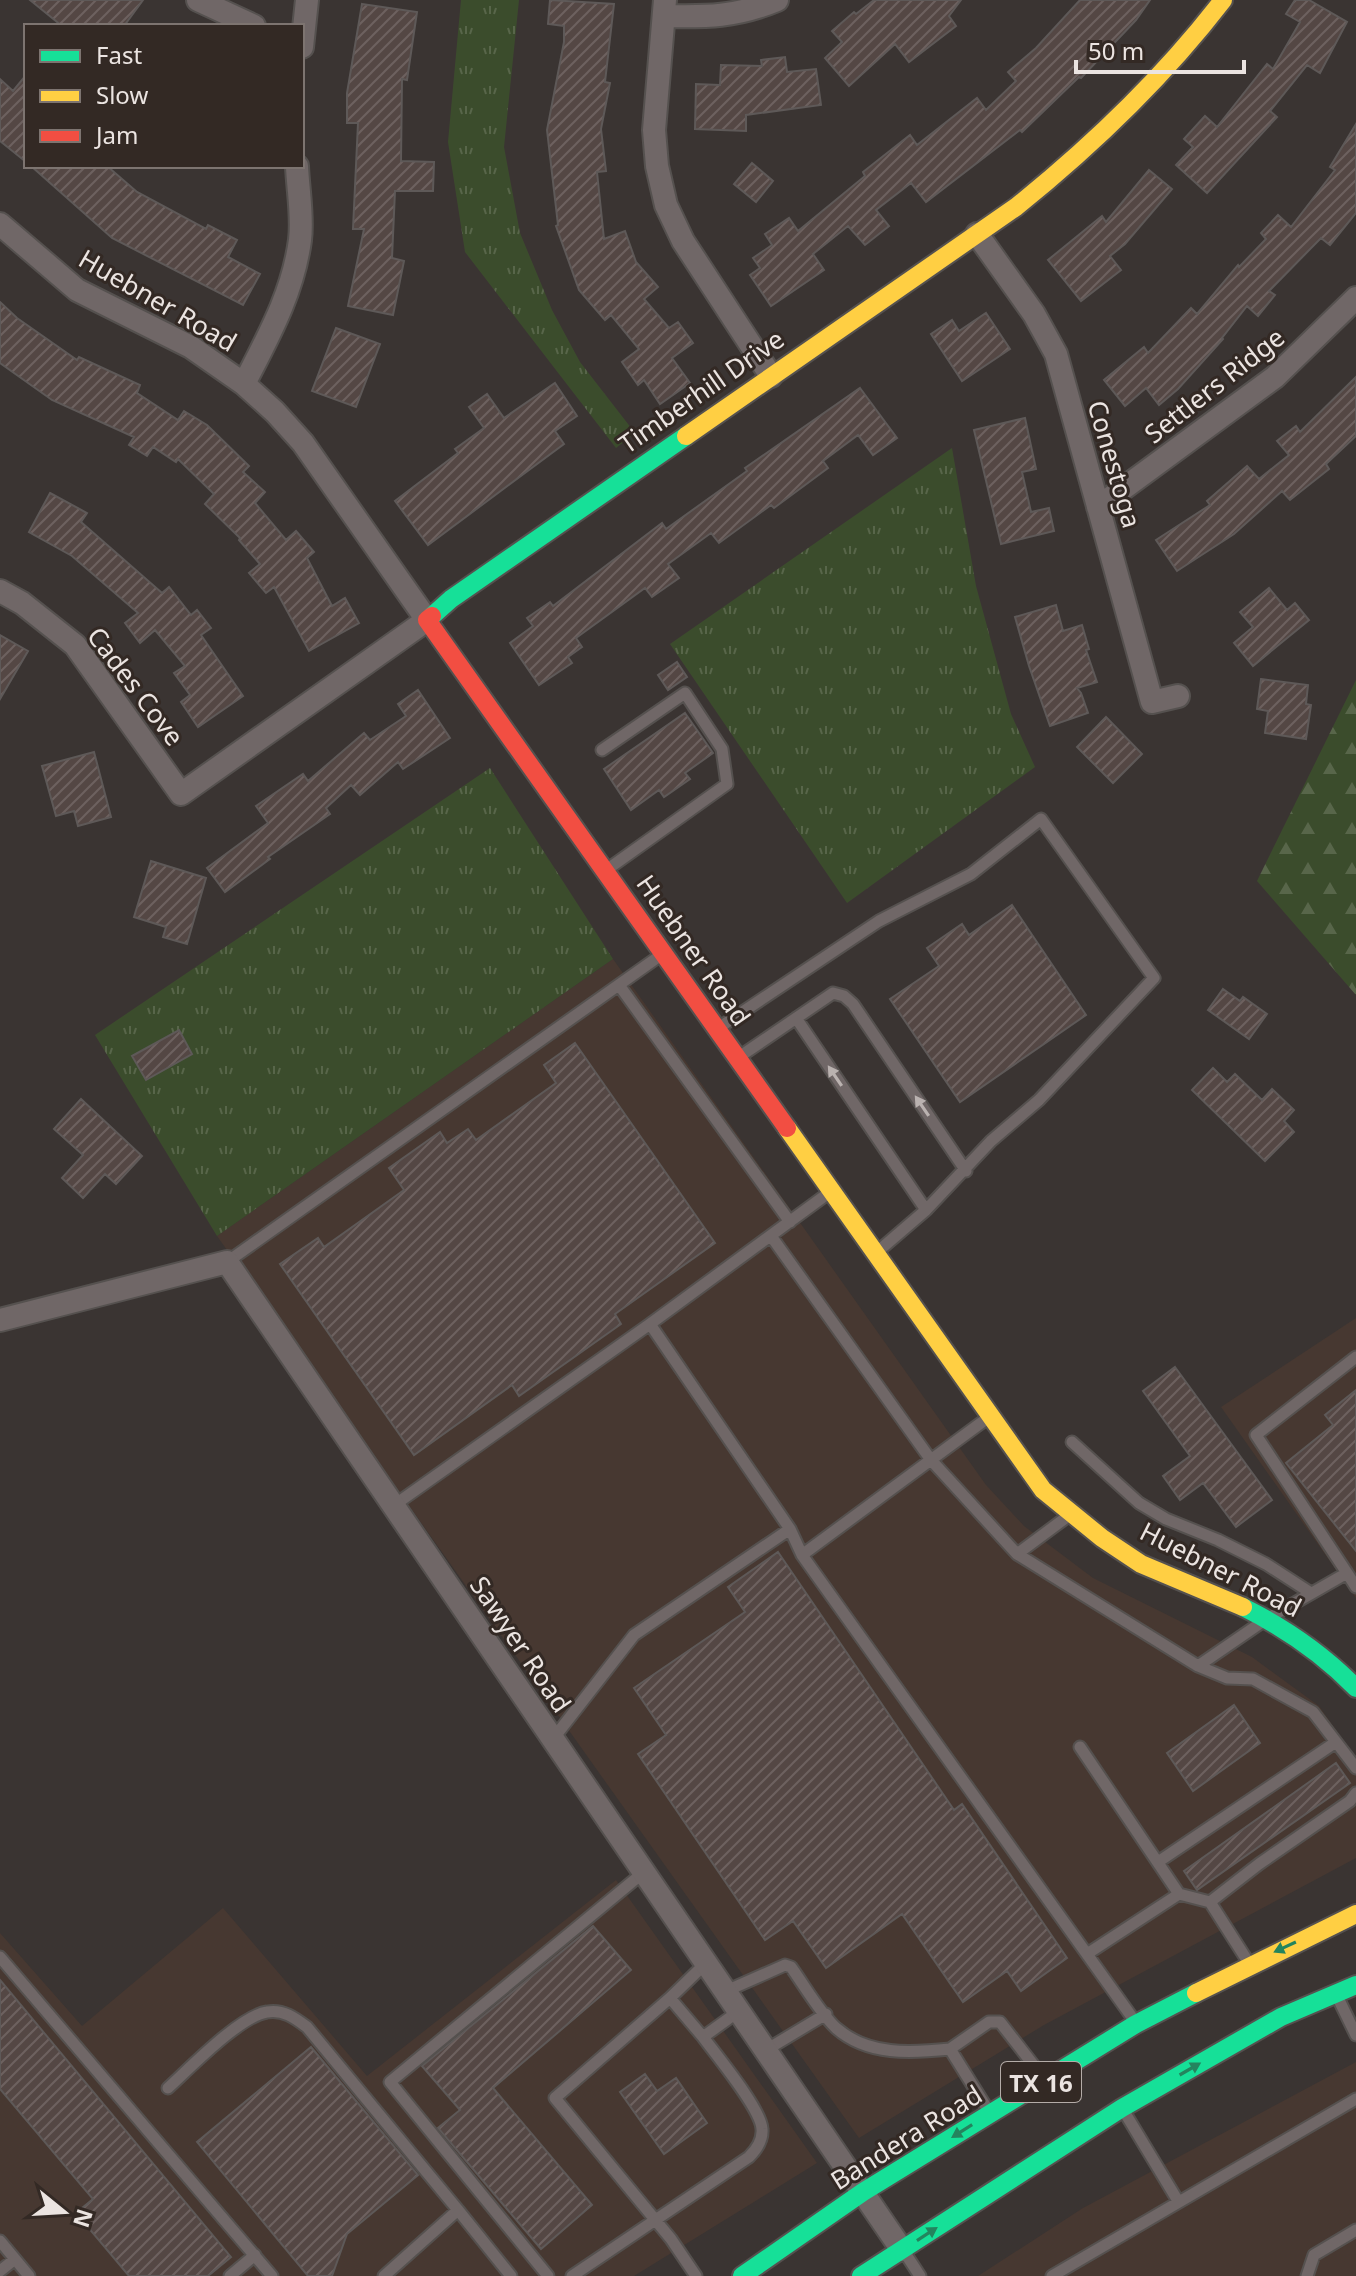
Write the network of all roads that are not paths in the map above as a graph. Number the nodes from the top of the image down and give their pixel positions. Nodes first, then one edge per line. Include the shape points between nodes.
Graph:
1 (198, 0) edge
2 (307, 0) edge
3 (777, 0) edge
4 (1223, 0) edge
5 (665, 8) edge
6 (250, 24) edge
7 (304, 24) edge
8 (297, 168) edge
9 (0, 224) edge
10 (977, 234) junction
11 (1356, 298) edge
12 (771, 376) junction
13 (244, 384) junction
14 (1098, 507) junction
15 (0, 591) edge
16 (427, 620) junction
17 (1178, 696) dead end
18 (602, 750) dead end
19 (181, 794) joint
20 (604, 871) junction
21 (662, 954) junction
22 (619, 985) junction
23 (796, 1018) junction
24 (716, 1030) junction
25 (737, 1059) junction
26 (966, 1171) junction
27 (831, 1192) junction
28 (926, 1210) junction
29 (790, 1222) junction
30 (771, 1236) junction
31 (874, 1254) junction
32 (227, 1262) junction
33 (0, 1320) edge
34 (650, 1324) junction
35 (1356, 1357) edge
36 (989, 1417) junction
37 (1072, 1442) dead end
38 (931, 1460) junction
39 (393, 1506) junction
40 (1071, 1513) junction
41 (790, 1529) junction
42 (1017, 1554) junction
43 (802, 1555) junction
44 (1347, 1573) junction
45 (1356, 1587) edge
46 (1311, 1593) junction
47 (1265, 1620) junction
48 (1198, 1666) junction
49 (1356, 1688) edge
50 (553, 1739) junction
51 (1336, 1742) junction
52 (1080, 1747) dead end
53 (1356, 1768) edge
54 (1356, 1793) edge
55 (1158, 1862) junction
56 (644, 1872) junction
57 (1179, 1894) junction
58 (1210, 1902) junction
59 (1356, 1914) edge
60 (1087, 1954) junction
61 (0, 1957) edge
62 (706, 1963) junction
63 (1250, 1964) junction
64 (1356, 1985) edge
65 (726, 1991) junction
66 (1336, 1994) junction
67 (670, 1998) junction
68 (739, 2011) junction
69 (826, 2014) junction
70 (1136, 2024) junction
71 (1356, 2035) edge
72 (703, 2037) junction
73 (950, 2049) junction
74 (766, 2050) junction
75 (1045, 2080) junction
76 (168, 2088) dead end
77 (1356, 2099) edge
78 (1122, 2108) junction
79 (990, 2114) junction
80 (863, 2192) junction
81 (1178, 2201) junction
82 (458, 2210) junction
83 (655, 2220) junction
84 (1356, 2230) edge
85 (0, 2241) edge
86 (902, 2250) junction
87 (255, 2255) junction
88 (15, 2259) junction
89 (0, 2271) edge
90 (580, 2274) edge
91 (29, 2276) edge
92 (230, 2276) edge
93 (272, 2276) edge
94 (384, 2276) edge
95 (511, 2276) edge
96 (548, 2276) edge
97 (696, 2276) edge
98 (742, 2276) edge
99 (861, 2276) edge
100 (920, 2276) edge
101 (1052, 2276) edge
102 (1307, 2276) edge

1 - 6 street
2 - 7 street
3 - 5 street via 713,18
4 - 10 street, Timberhill Drive via 1138,102 1069,166
5 - 12 street via 654,130 666,205 683,241
8 - 13 street via 300,237 294,274 283,308
9 - 13 street, Huebner Road via 77,290 191,347
10 - 12 street, Timberhill Drive
10 - 14 street, Conestoga via 1056,354
11 - 14 street, Settlers Ridge via 1275,377
12 - 16 street, Timberhill Drive
13 - 16 street, Huebner Road via 303,443
14 - 17 street, Conestoga via 1152,702
15 - 19 street, Cades Cove via 75,645
16 - 19 street, Timberhill Drive
16 - 20 street, Huebner Road
18 - 20 lane via 685,693 722,749 727,784
20 - 21 street, Huebner Road
21 - 22 lane
21 - 24 street, Huebner Road
22 - 29 lane
22 - 32 lane
23 - 25 lane
26 -> 23 lane via 853,1004 833,993
28 -> 23 lane
24 - 25 street, Huebner Road
24 - 26 lane via 879,921 971,874 1041,819 1154,978
25 - 27 street, Huebner Road
26 - 28 lane
27 - 29 lane
27 - 31 street, Huebner Road
28 - 31 lane
29 - 30 lane
30 - 34 lane
30 - 38 lane
31 - 36 street, Huebner Road
32 - 33 street
32 - 39 street, Sawyer Road
34 - 39 lane
34 - 41 lane
35 - 44 lane via 1256,1435
36 - 38 lane
36 - 40 street, Huebner Road via 1043,1490
37 - 46 lane via 1139,1503 1266,1564
38 - 42 lane
38 - 43 lane
39 - 50 street, Sawyer Road
40 - 42 lane
40 - 47 street, Huebner Road via 1141,1564
41 - 43 lane
41 - 50 lane via 634,1635
42 - 48 lane
43 - 60 lane
44 - 45 lane
44 - 46 lane
46 - 47 lane
47 - 48 lane
47 - 49 street, Huebner Road via 1328,1660
48 - 51 lane via 1227,1678 1253,1679 1313,1712
50 - 56 street, Sawyer Road
51 - 53 lane
51 - 55 lane
52 - 55 lane
54 - 58 lane
55 - 57 lane
56 - 62 street, Sawyer Road
56 - 96 lane via 390,2082
57 - 58 lane
57 - 60 lane
58 - 63 lane
59 -> 63 street, Bandera Road / TX 16
60 - 70 lane
61 - 87 lane
62 - 65 street, Sawyer Road
62 - 67 lane
63 - 70 street, Bandera Road / TX 16
64 - 66 street, TX 16
65 - 68 street, Sawyer Road
65 - 69 lane via 785,1965
66 - 71 lane
78 -> 66 street, TX 16 via 1281,2017
67 - 72 lane
67 - 83 lane via 555,2098
68 - 72 lane
68 - 74 street, Sawyer Road
69 - 73 lane via 835,2027 861,2044 908,2054
69 - 74 lane
70 - 75 street, Bandera Road / TX 16
72 - 83 lane via 756,2110 763,2132 749,2157
73 - 75 lane via 989,2022 1000,2022
73 - 79 lane
74 - 80 street, Sawyer Road
75 - 79 street, Bandera Road / TX 16
76 - 82 lane via 236,2028 266,2012 288,2013 307,2027
77 - 81 lane
78 - 81 lane
86 -> 78 street, TX 16
79 -> 80 street, Bandera Road / TX 16
80 - 86 street, Sawyer Road
80 - 98 street, Bandera Road / TX 16
81 - 101 lane
82 - 94 lane
82 - 95 lane
83 - 90 lane
83 - 97 lane
84 - 102 lane via 1314,2255
85 - 88 lane
86 - 99 street, TX 16
86 - 100 lane
87 - 92 lane
87 - 93 lane
88 - 89 lane
88 - 91 lane

